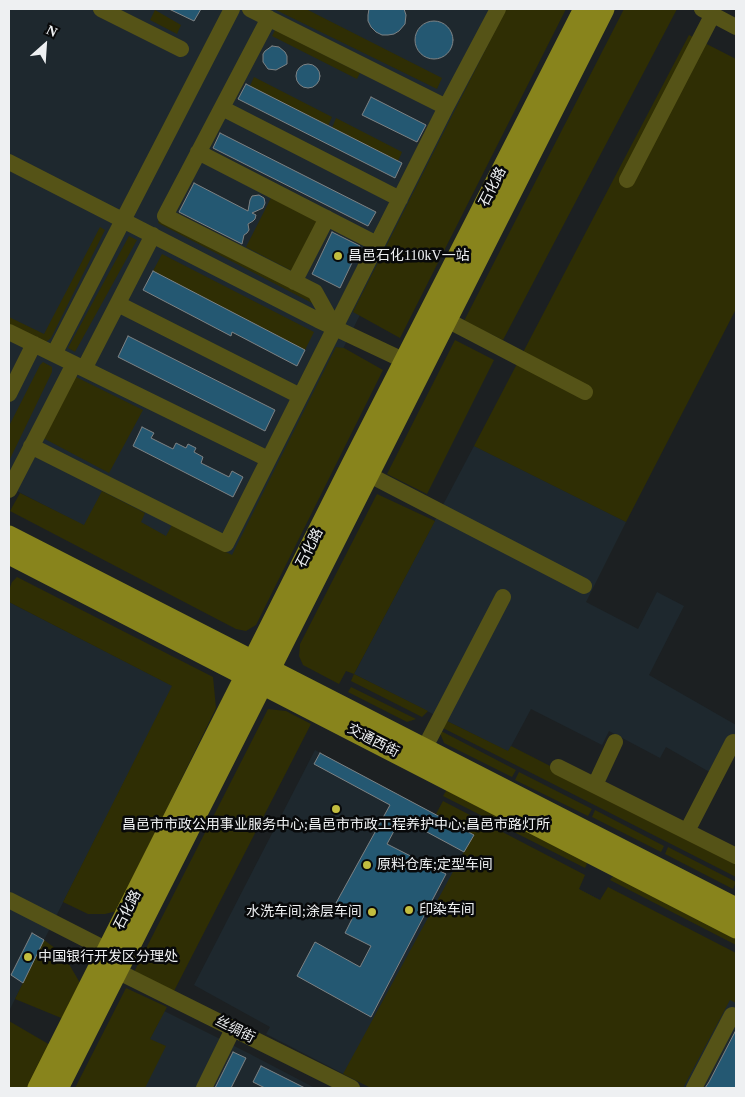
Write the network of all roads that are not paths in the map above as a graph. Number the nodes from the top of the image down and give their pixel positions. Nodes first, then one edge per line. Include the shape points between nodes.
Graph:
1 (101, 9) edge
2 (232, 9) edge
3 (250, 9) edge
4 (498, 9) edge
5 (584, 9) edge
6 (604, 9) edge
7 (708, 12) edge
8 (269, 18) junction
9 (736, 26) edge
10 (181, 49) dead end
11 (446, 107) junction
12 (222, 108) junction
13 (198, 152) junction
14 (9, 162) edge
15 (627, 180) dead end
16 (400, 199) junction
17 (327, 218) junction
18 (124, 220) junction
19 (153, 235) junction
20 (377, 244) junction
21 (294, 282) junction
22 (118, 304) junction
23 (446, 320) junction
24 (335, 328) junction
25 (9, 332) edge
26 (34, 344) junction
27 (54, 354) junction
28 (405, 361) junction
29 (79, 367) junction
30 (585, 392) dead end
31 (9, 394) edge
32 (300, 396) junction
33 (31, 446) junction
34 (268, 459) junction
35 (360, 470) junction
36 (9, 490) edge
37 (9, 536) edge
38 (9, 554) edge
39 (584, 586) dead end
40 (503, 596) dead end
41 (258, 673) junction
42 (615, 742) dead end
43 (733, 742) dead end
44 (424, 749) junction
45 (558, 767) dead end
46 (595, 785) junction
47 (686, 831) junction
48 (736, 856) edge
49 (9, 900) edge
50 (735, 904) edge
51 (736, 928) edge
52 (107, 950) junction
53 (117, 971) junction
54 (736, 1017) edge
55 (234, 1029) junction
56 (38, 1088) edge
57 (58, 1088) edge
58 (204, 1088) edge
59 (352, 1088) edge
60 (694, 1088) edge

1 - 10 street
2 - 18 street
3 - 8 street
4 - 11 street
5 - 28 main road, 石化路
6 - 23 main road, 石化路
7 - 9 street
7 - 15 street
8 - 11 street
8 - 12 street
11 - 16 street
12 - 13 street
12 - 16 street
13 - 17 street
13 - 21 street via 165,216
14 - 18 street
16 - 20 street
17 - 20 street
17 - 21 street
18 - 19 street
18 - 27 street
19 - 22 street
19 - 24 street
20 - 24 street
21 - 24 street via 315,292
22 - 29 street
22 - 32 street
23 - 30 street
23 - 35 main road, 石化路
24 - 28 street
24 - 32 street
25 - 26 street
26 - 27 street
26 - 31 street
27 - 29 street
28 - 35 main road, 石化路
29 - 33 street
29 - 34 street
32 - 34 street
33 - 34 street via 226,544
33 - 36 street
35 - 39 street
35 - 41 main road, 石化路
37 - 41 main road, 交通西街
38 - 41 main road, 交通西街
40 - 44 street
41 - 44 main road, 交通西街
41 - 51 main road, 交通西街
41 - 52 main road, 石化路
41 - 53 main road, 石化路
42 - 46 street
43 - 47 street
44 - 50 main road, 交通西街
45 - 46 street
46 - 47 street
47 - 48 street
49 - 52 street
52 - 56 main road, 石化路
53 - 55 street, 丝绸街
53 - 57 main road, 石化路
54 - 60 street via 732,1015
55 - 58 street
55 - 59 street, 丝绸街

